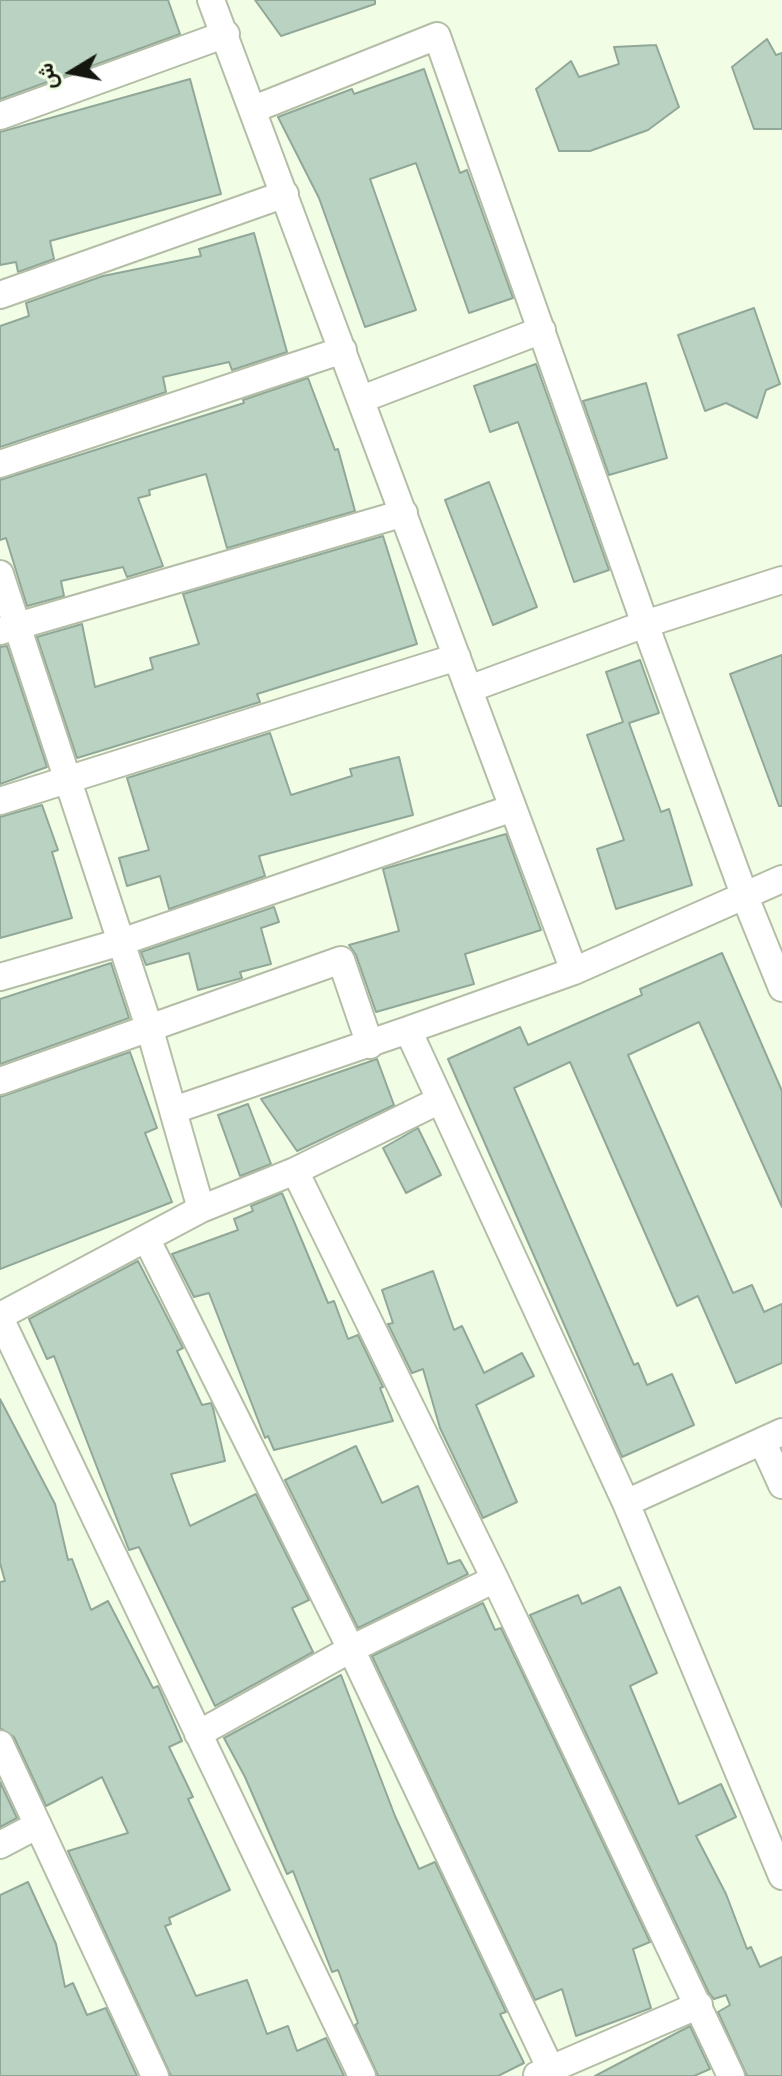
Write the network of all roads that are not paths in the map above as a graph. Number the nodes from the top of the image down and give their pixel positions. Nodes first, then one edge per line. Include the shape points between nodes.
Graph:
1 (211, 0) edge
2 (226, 34) junction
3 (254, 109) junction
4 (0, 116) edge
5 (285, 194) junction
6 (0, 295) edge
7 (542, 330) junction
8 (343, 350) junction
9 (362, 399) junction
10 (0, 464) edge
11 (404, 513) junction
12 (0, 574) edge
13 (782, 580) edge
14 (645, 624) junction
15 (9, 628) edge
16 (457, 657) junction
17 (469, 689) junction
18 (67, 779) junction
19 (0, 801) edge
20 (513, 808) junction
21 (782, 879) edge
22 (745, 897) junction
23 (121, 942) junction
24 (574, 971) junction
25 (0, 977) edge
26 (782, 988) edge
27 (150, 1030) junction
28 (408, 1030) junction
29 (370, 1045) junction
30 (0, 1081) edge
31 (438, 1101) junction
32 (174, 1110) junction
33 (295, 1171) junction
34 (201, 1209) junction
35 (147, 1240) junction
36 (0, 1317) edge
37 (772, 1436) edge
38 (782, 1485) edge
39 (626, 1503) junction
40 (495, 1579) junction
41 (351, 1649) junction
42 (198, 1734) junction
43 (0, 1744) edge
44 (38, 1825) junction
45 (0, 1845) edge
46 (782, 1876) edge
47 (699, 2005) junction
48 (546, 2074) edge
49 (155, 2076) edge
50 (362, 2076) edge
51 (731, 2076) edge

1 - 2 street
2 - 3 street
2 - 4 street
3 - 5 street
3 - 7 street via 437,36
5 - 6 street
5 - 8 street
7 - 9 street
7 - 14 street
8 - 9 street
8 - 10 street
9 - 11 street
11 - 15 street
11 - 16 street
12 - 15 street
13 - 14 street
14 - 17 street
14 - 22 street
15 - 18 street
16 - 17 street
16 - 18 street
17 - 20 street
18 - 19 street
18 - 23 street
20 - 23 street
20 - 24 street
21 - 22 street
22 - 24 street
22 - 26 street
23 - 25 street
23 - 27 street
24 - 28 street
27 - 29 street via 341,960
27 - 30 street
27 - 32 street
28 - 29 street
28 - 31 street
29 - 32 street
31 - 33 street
31 - 39 street
32 - 34 street
33 - 34 street
33 - 40 street
34 - 35 street
35 - 36 street
35 - 41 street
36 - 42 street
37 - 38 street
37 - 39 street
39 - 46 street
40 - 41 street
40 - 47 street
41 - 42 street
41 - 48 street
42 - 50 street
43 - 44 street
44 - 45 street
44 - 49 street
47 - 48 street
47 - 51 street

